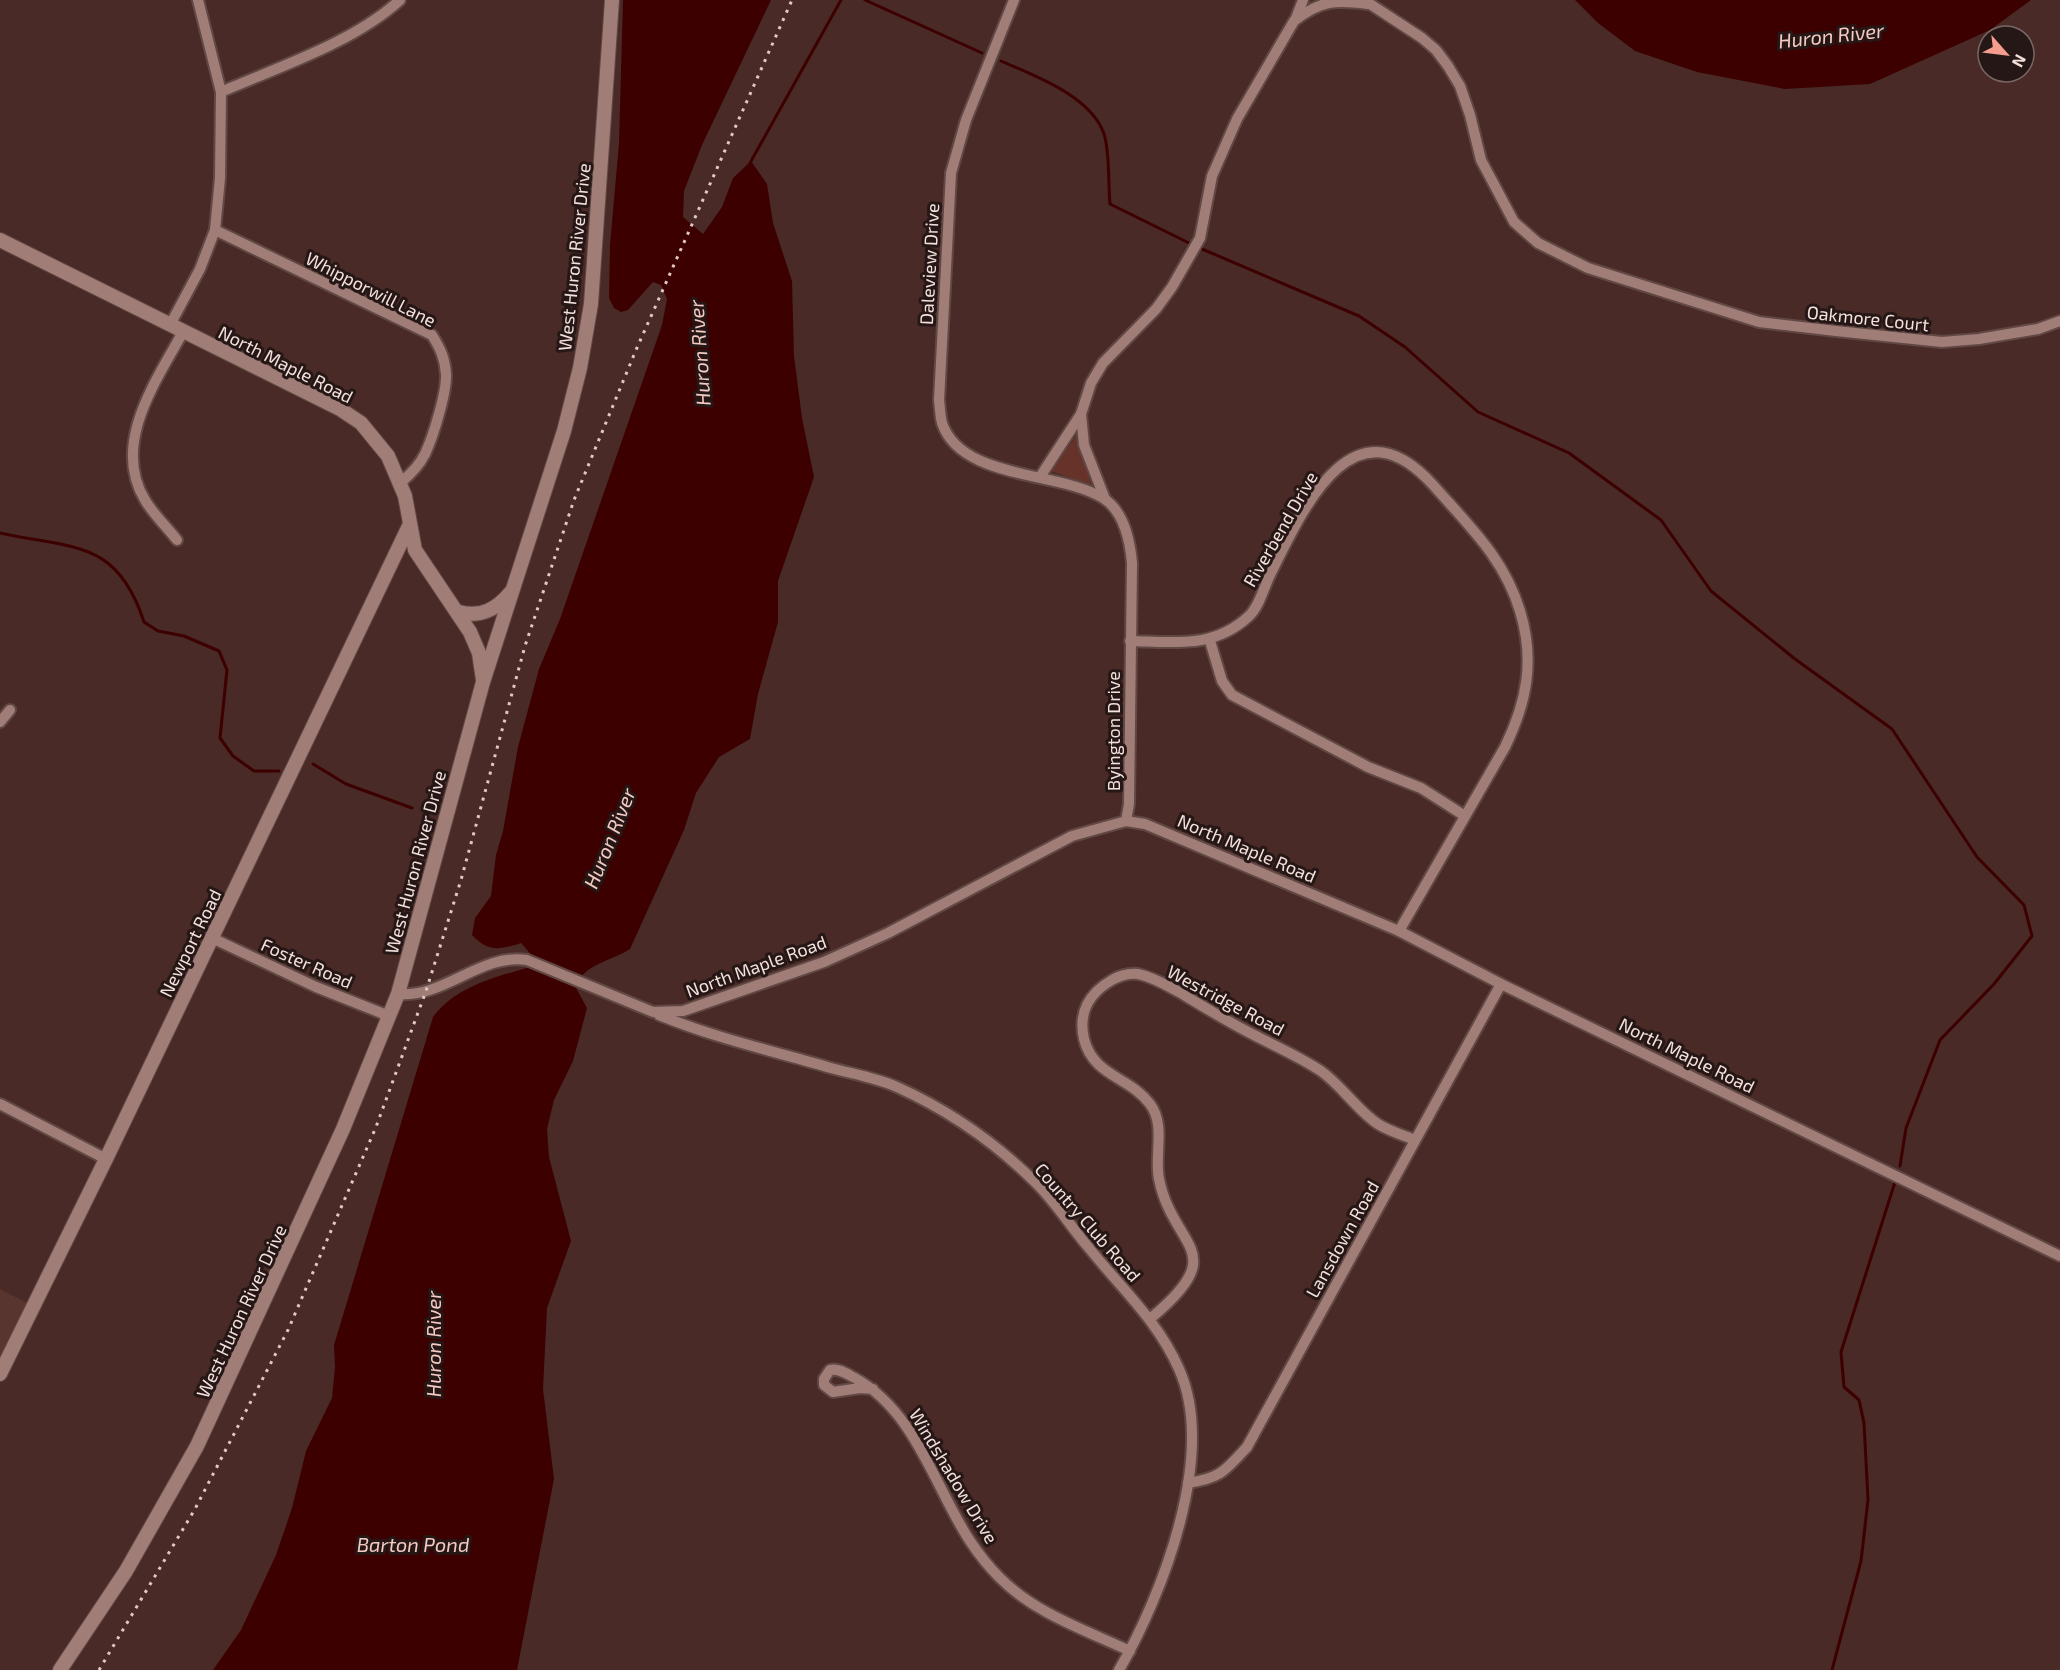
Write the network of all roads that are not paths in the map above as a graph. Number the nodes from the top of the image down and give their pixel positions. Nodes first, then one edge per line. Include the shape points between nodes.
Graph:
1 (198, 0) edge
2 (400, 0) edge
3 (612, 0) edge
4 (1014, 0) edge
5 (1303, 0) edge
6 (1366, 2) edge
7 (1294, 21) junction
8 (221, 92) junction
9 (215, 230) junction
10 (0, 240) edge
11 (2060, 321) edge
12 (170, 325) junction
13 (183, 332) junction
14 (1081, 414) junction
15 (1040, 477) junction
16 (401, 482) junction
17 (1105, 499) junction
18 (409, 526) junction
19 (177, 540) dead end
20 (516, 586) junction
21 (459, 612) junction
22 (1130, 640) junction
23 (1210, 641) junction
24 (483, 682) junction
25 (10, 710) dead end
26 (0, 722) edge
27 (1465, 816) junction
28 (1126, 821) junction
29 (1399, 931) junction
30 (212, 938) junction
31 (1501, 984) junction
32 (398, 994) junction
33 (653, 1012) junction
34 (389, 1016) junction
35 (0, 1104) edge
36 (1415, 1140) junction
37 (106, 1159) junction
38 (2060, 1256) edge
39 (1150, 1318) junction
40 (0, 1374) edge
41 (873, 1389) dead end
42 (1188, 1483) junction
43 (1130, 1651) junction
44 (60, 1670) edge
45 (1119, 1670) edge

1 - 8 street
2 - 8 street via 323,48
3 - 20 street, West Huron River Drive via 591,304 564,431
4 - 15 street, Daleview Drive via 966,120 951,173 939,400 942,423 953,442 974,458
5 - 7 street
6 - 7 street via 1324,2 1308,8
6 - 11 street, Oakmore Court via 1436,50 1460,87 1481,160 1514,222 1561,256 1759,322 1942,342 1978,339
7 - 14 street via 1237,119 1212,176 1200,238 1156,309 1103,363 1091,383
8 - 9 street
9 - 12 street via 200,269
9 - 16 street, Whipporwill Lane via 432,335 442,352 446,375 442,399 425,454
10 - 12 street, North Maple Road
12 - 13 street, North Maple Road
13 - 16 street, North Maple Road via 361,423 376,439
13 - 19 street via 140,415 132,461 144,500
14 - 15 street
14 - 17 street, Byington Drive via 1084,445
15 - 17 street, Daleview Drive
16 - 18 street, North Maple Road
17 - 22 street, Byington Drive via 1123,523 1130,544
18 - 21 street, North Maple Road via 415,550 445,598
18 - 30 street, Newport Road
20 - 21 street via 502,603 483,613
20 - 24 street, West Huron River Drive
21 - 24 street, North Maple Road via 479,653
22 - 23 street
22 - 28 street, Byington Drive
23 - 27 street via 1222,681 1232,695 1358,762 1421,788
23 - 27 street, Riverbend Drive via 1250,615 1311,502 1345,460 1364,452 1394,453 1420,470 1484,541 1505,571 1521,613 1527,657 1527,684 1520,715
24 - 32 street, West Huron River Drive
25 - 26 street
27 - 29 street, Riverbend Drive
28 - 29 street, North Maple Road via 1145,824
28 - 33 street, North Maple Road via 1072,836 888,933 824,962 683,1011
29 - 31 street, North Maple Road
30 - 34 street, Foster Road
30 - 37 street, Newport Road
31 - 36 street, Lansdown Road
31 - 38 street, North Maple Road
32 - 33 street, North Maple Road via 440,987 501,960 527,960
32 - 34 street, West Huron River Drive
33 - 39 street, Country Club Road via 727,1040 895,1086 944,1112 990,1143 1038,1185
34 - 44 street, West Huron River Drive via 297,1233 197,1446 126,1571
35 - 37 street
36 - 39 street, Westridge Road via 1378,1123 1324,1073 1294,1054 1226,1021 1163,982 1136,974 1119,976 1102,986 1091,994 1083,1012 1086,1046 1098,1066 1151,1104 1158,1121 1161,1186 1193,1254 1184,1287
36 - 42 street, Lansdown Road via 1247,1447 1212,1479
37 - 40 street, Newport Road
39 - 42 street, Country Club Road via 1179,1368 1189,1395
41 - 43 street, Windshadow Drive via 894,1407 970,1542 998,1577 1048,1613
42 - 43 street, Country Club Road via 1170,1556
43 - 45 street, Country Club Road

